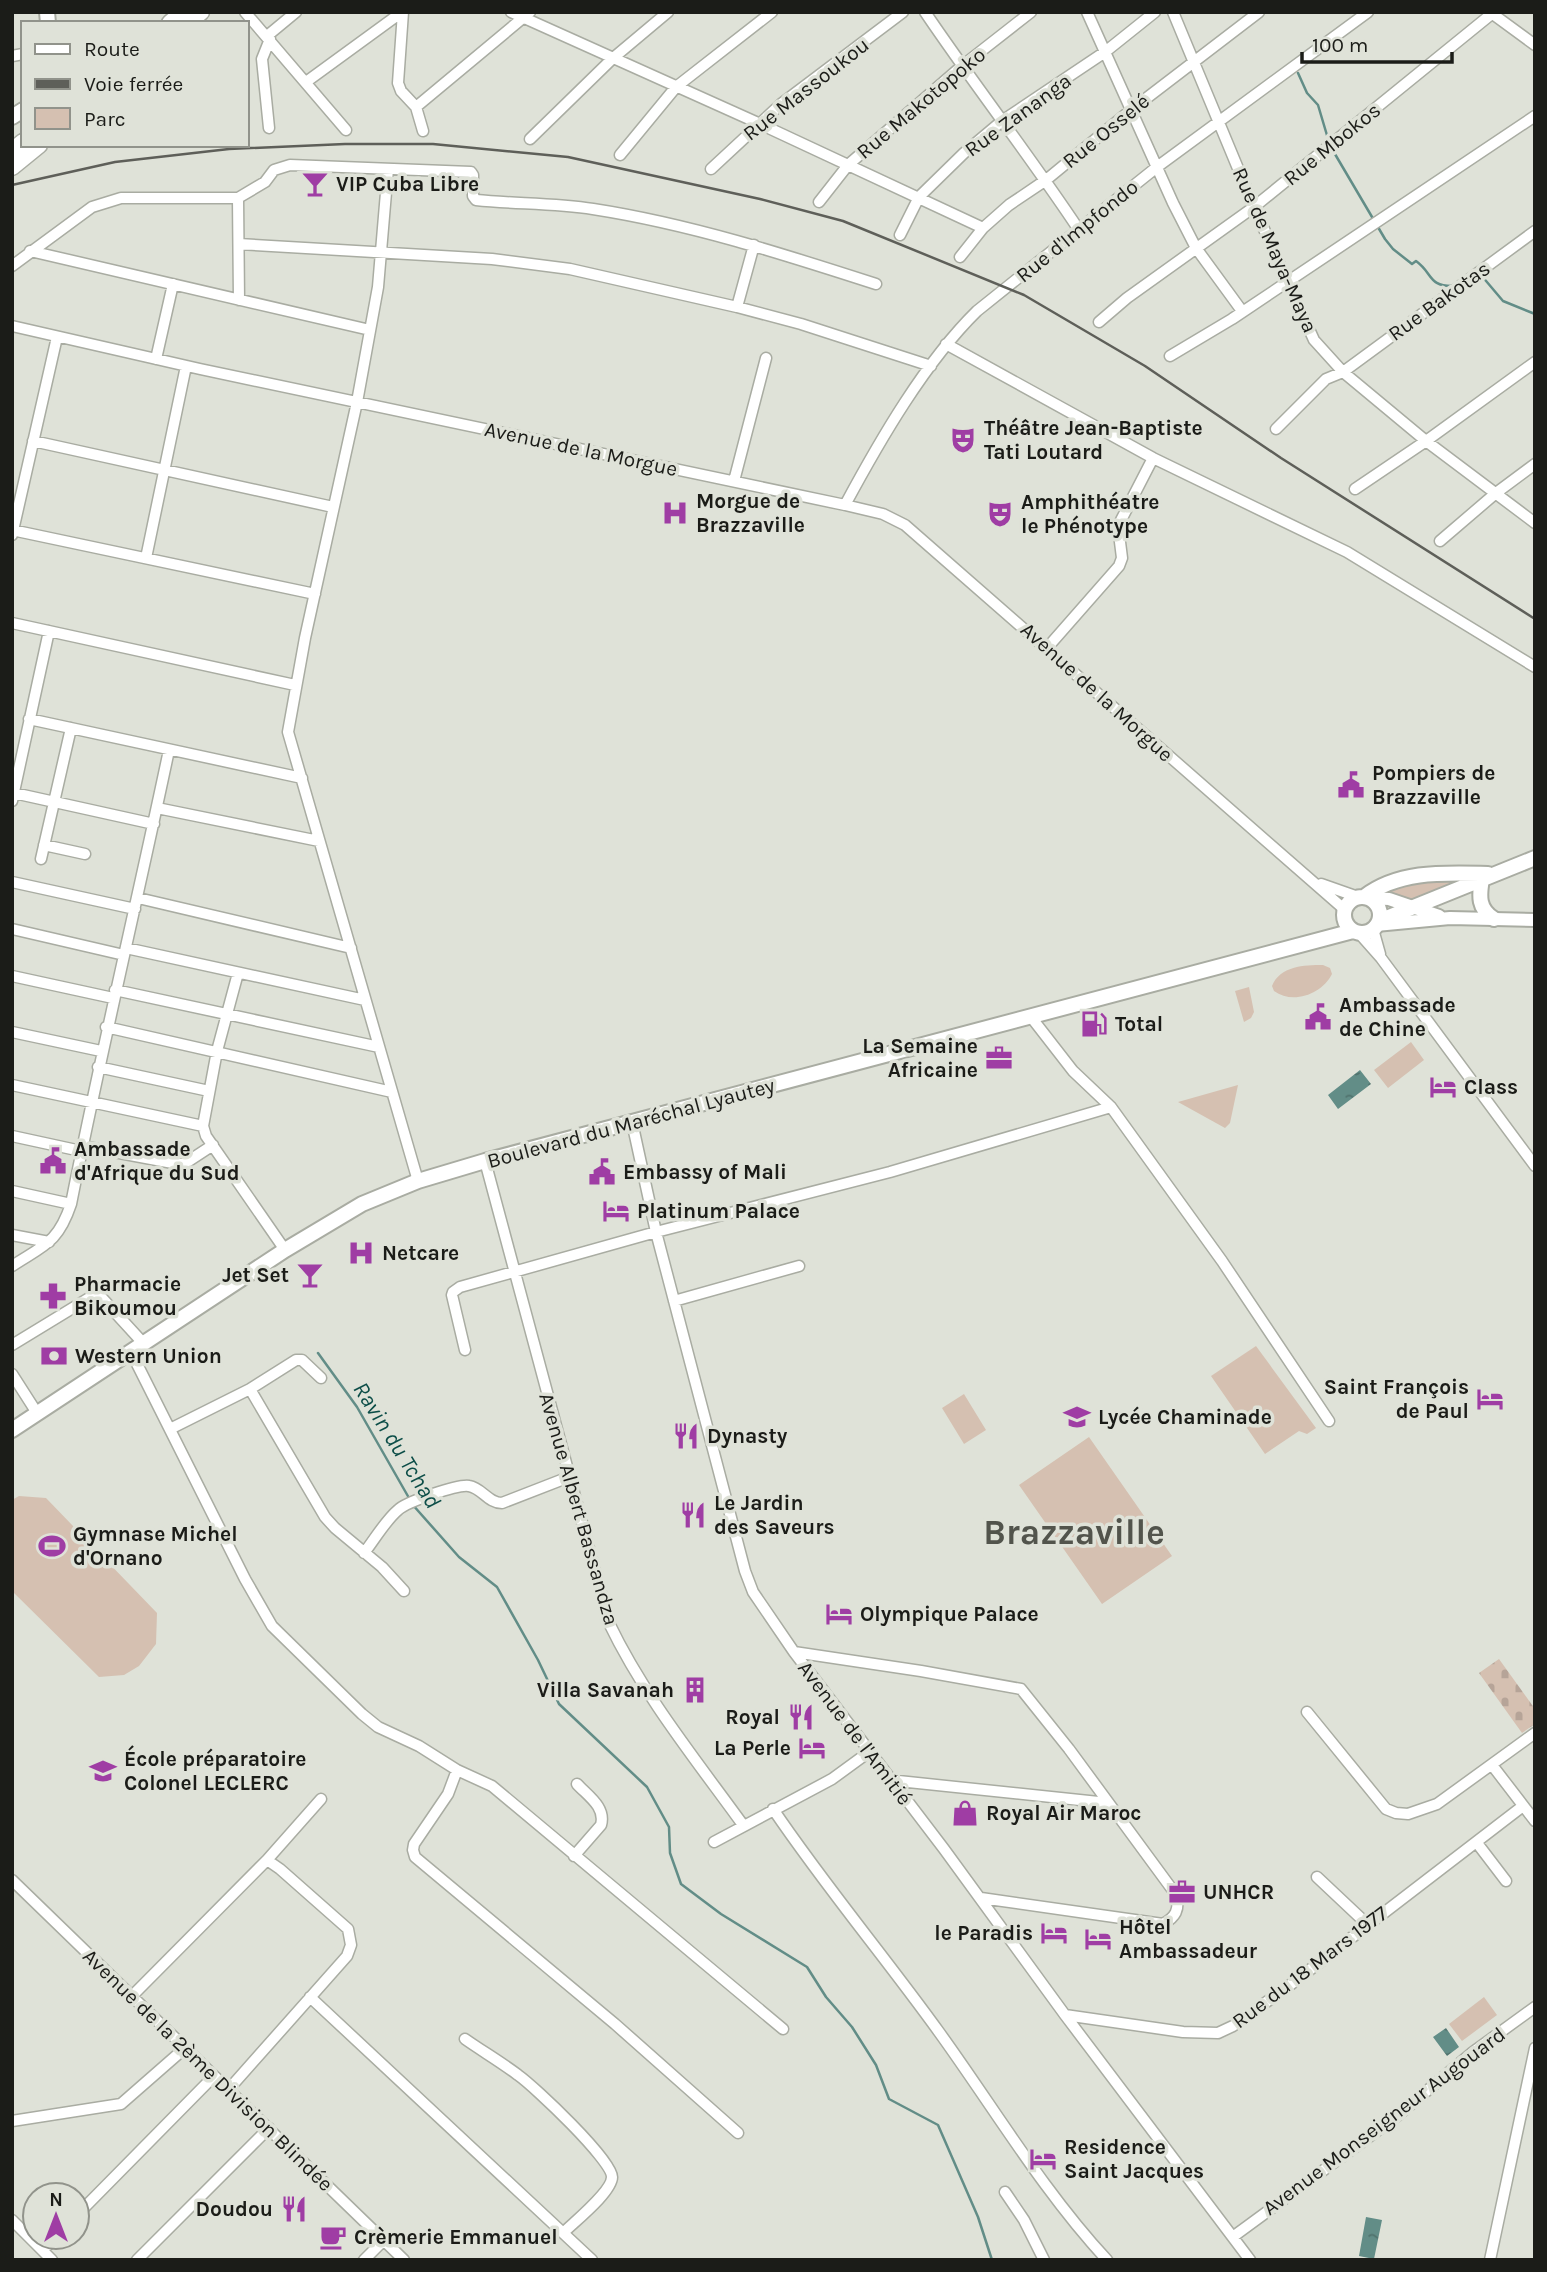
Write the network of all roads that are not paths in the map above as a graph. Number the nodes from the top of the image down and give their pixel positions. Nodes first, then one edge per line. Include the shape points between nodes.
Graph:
1 (245, 12) edge
2 (296, 12) edge
3 (402, 12) edge
4 (511, 12) edge
5 (668, 12) edge
6 (772, 12) edge
7 (903, 12) edge
8 (925, 12) edge
9 (1031, 12) edge
10 (1087, 12) edge
11 (1156, 12) edge
12 (1173, 12) edge
13 (1259, 12) edge
14 (1368, 12) edge
15 (1492, 13) edge
16 (526, 15) edge
17 (268, 38) junction
18 (1535, 45) edge
19 (1105, 52) junction
20 (612, 59) junction
21 (1195, 61) junction
22 (962, 66) junction
23 (306, 82) junction
24 (676, 87) junction
25 (416, 107) junction
26 (1131, 110) junction
27 (1535, 116) edge
28 (1002, 121) junction
29 (1219, 122) junction
30 (758, 123) junction
31 (269, 128) dead end
32 (346, 130) dead end
33 (423, 131) dead end
34 (530, 139) dead end
35 (37, 147) edge
36 (620, 155) dead end
37 (848, 165) junction
38 (12, 167) edge
39 (1157, 167) junction
40 (388, 169) junction
41 (711, 169) dead end
42 (1046, 180) junction
43 (919, 197) junction
44 (238, 198) junction
45 (820, 202) dead end
46 (1254, 207) junction
47 (983, 228) junction
48 (1079, 230) junction
49 (1535, 231) edge
50 (901, 235) dead end
51 (239, 244) junction
52 (754, 245) junction
53 (1196, 248) junction
54 (30, 251) junction
55 (381, 252) junction
56 (960, 257) dead end
57 (12, 265) edge
58 (1287, 281) junction
59 (173, 284) junction
60 (876, 284) dead end
61 (239, 300) junction
62 (737, 307) junction
63 (1242, 311) junction
64 (1099, 322) dead end
65 (12, 326) edge
66 (370, 330) junction
67 (57, 337) junction
68 (946, 344) junction
69 (1170, 356) dead end
70 (156, 359) junction
71 (766, 359) dead end
72 (1535, 362) edge
73 (186, 366) junction
74 (932, 366) junction
75 (1343, 372) junction
76 (357, 402) junction
77 (1276, 429) dead end
78 (33, 441) junction
79 (1426, 441) junction
80 (1153, 458) junction
81 (1535, 464) edge
82 (165, 471) junction
83 (734, 481) junction
84 (1355, 489) dead end
85 (1496, 493) junction
86 (845, 505) junction
87 (333, 507) junction
88 (1535, 523) edge
89 (13, 532) edge
90 (1440, 541) dead end
91 (146, 558) junction
92 (314, 594) junction
93 (12, 622) edge
94 (49, 631) junction
95 (1048, 648) junction
96 (1535, 667) edge
97 (295, 685) junction
98 (29, 719) junction
99 (71, 728) junction
100 (169, 750) junction
101 (302, 778) junction
102 (13, 797) edge
103 (53, 802) junction
104 (158, 808) junction
105 (154, 824) junction
106 (319, 841) junction
107 (44, 845) junction
108 (85, 854) dead end
109 (1535, 858) edge
110 (41, 859) dead end
111 (1487, 877) junction
112 (1314, 881) junction
113 (12, 882) edge
114 (1363, 897) junction
115 (136, 904) junction
116 (1413, 908) junction
117 (1344, 913) junction
118 (1450, 918) junction
119 (1494, 919) junction
120 (1535, 920) edge
121 (1368, 928) junction
122 (12, 929) edge
123 (1306, 944) junction
124 (351, 948) junction
125 (125, 952) junction
126 (1381, 958) junction
127 (237, 973) junction
128 (12, 976) edge
129 (114, 994) junction
130 (365, 1000) junction
131 (226, 1014) junction
132 (1031, 1017) junction
133 (106, 1027) junction
134 (12, 1032) edge
135 (379, 1047) junction
136 (101, 1051) junction
137 (217, 1051) junction
138 (98, 1067) junction
139 (12, 1085) edge
140 (209, 1091) junction
141 (392, 1092) junction
142 (92, 1102) junction
143 (1111, 1107) junction
144 (632, 1122) junction
145 (202, 1126) junction
146 (12, 1136) edge
147 (213, 1145) junction
148 (82, 1148) junction
149 (485, 1161) junction
150 (1535, 1166) edge
151 (418, 1181) junction
152 (12, 1192) edge
153 (71, 1204) junction
154 (656, 1232) junction
155 (12, 1235) edge
156 (49, 1242) junction
157 (285, 1250) junction
158 (12, 1266) edge
159 (799, 1266) dead end
160 (515, 1273) junction
161 (674, 1301) junction
162 (12, 1345) edge
163 (138, 1348) junction
164 (465, 1350) dead end
165 (12, 1374) edge
166 (321, 1378) dead end
167 (250, 1389) junction
168 (37, 1413) junction
169 (1329, 1421) dead end
170 (170, 1429) junction
171 (12, 1430) edge
172 (569, 1477) junction
173 (364, 1553) junction
174 (404, 1591) dead end
175 (793, 1652) junction
176 (1307, 1712) dead end
177 (1535, 1733) edge
178 (869, 1752) junction
179 (1492, 1765) junction
180 (457, 1770) junction
181 (890, 1780) junction
182 (577, 1784) dead end
183 (321, 1799) dead end
184 (1108, 1802) junction
185 (1523, 1805) junction
186 (773, 1809) junction
187 (1535, 1821) edge
188 (743, 1825) junction
189 (714, 1842) dead end
190 (1477, 1843) junction
191 (574, 1856) junction
192 (267, 1860) junction
193 (1317, 1877) dead end
194 (12, 1880) edge
195 (1506, 1881) dead end
196 (981, 1898) junction
197 (1368, 1925) junction
198 (132, 1996) junction
199 (310, 1997) junction
200 (1535, 2007) edge
201 (1065, 2015) junction
202 (783, 2029) dead end
203 (464, 2039) dead end
204 (185, 2048) junction
205 (1535, 2048) edge
206 (214, 2076) junction
207 (229, 2088) junction
208 (12, 2121) edge
209 (269, 2128) junction
210 (738, 2133) dead end
211 (1005, 2192) dead end
212 (91, 2201) edge
213 (563, 2233) junction
214 (1234, 2236) junction
215 (383, 2240) junction
216 (402, 2259) edge
217 (137, 2260) edge
218 (364, 2260) edge
219 (592, 2260) edge
220 (1044, 2260) edge
221 (1107, 2260) edge
222 (1250, 2260) edge
223 (1489, 2260) edge

1 - 17 street
2 - 17 street
3 - 23 street
3 - 25 street via 398,83
4 - 16 street
5 - 20 street
6 - 24 street
7 - 30 street, Rue Massoukou
8 - 22 street
9 - 22 street, Rue Makotopoko
10 - 19 street
11 - 19 street, Rue Zananga
12 - 21 street, Rue de Maya-Maya
13 - 21 street, Rue Osselé
14 - 29 street, Rue d'Impfondo
15 - 18 street
15 - 46 street, Rue Mbokos
16 - 20 street
16 - 25 street
17 - 23 street
17 - 31 street via 262,59
19 - 26 street
19 - 28 street, Rue Zananga
20 - 24 street
20 - 34 street
21 - 26 street, Rue Osselé
21 - 29 street, Rue de Maya-Maya
22 - 28 street
22 - 37 street, Rue Makotopoko
23 - 32 street
24 - 30 street
24 - 36 street
25 - 33 street
26 - 39 street
26 - 42 street, Rue Osselé
27 - 58 street
28 - 42 street
28 - 43 street, Rue Zananga
29 - 39 street, Rue d'Impfondo
29 - 46 street, Rue de Maya-Maya
30 - 37 street
30 - 41 street, Rue Massoukou
35 - 38 main road
37 - 43 street
37 - 45 street, Rue Makotopoko
39 - 48 street, Rue d'Impfondo
39 - 53 street
40 - 44 street via 290,165 280,167
40 - 52 street via 471,172 476,200 592,209
40 - 55 street
42 - 47 street, Rue Osselé
42 - 48 street
43 - 47 street
43 - 50 street, Rue Zananga
44 - 51 street
44 - 54 street via 104,202
46 - 53 street, Rue Mbokos
46 - 58 street, Rue de Maya-Maya
47 - 56 street, Rue Osselé
48 - 68 street, Rue d'Impfondo via 976,311
49 - 75 street, Rue Bakotas
51 - 55 street
51 - 61 street
52 - 60 street
52 - 62 street
53 - 63 street
53 - 64 street, Rue Mbokos
54 - 57 street
54 - 59 street
55 - 62 street via 545,265
55 - 66 street
58 - 63 street
58 - 75 street, Rue de Maya-Maya via 1314,340
59 - 61 street
59 - 70 street
61 - 66 street
62 - 74 street
63 - 69 street
65 - 67 street, Avenue de la Morgue
66 - 76 street
67 - 70 street, Avenue de la Morgue
67 - 78 street
68 - 74 street, Rue d'Impfondo
68 - 80 street
70 - 73 street, Avenue de la Morgue
71 - 83 street
72 - 79 street
73 - 76 street, Avenue de la Morgue
73 - 82 street
74 - 86 street, Rue d'Impfondo via 875,449
75 - 77 street, Rue Bakotas via 1326,379
75 - 79 street, Rue de Maya-Maya
76 - 83 street, Avenue de la Morgue
76 - 87 street
78 - 82 street
78 - 89 street
79 - 84 street
79 - 85 street, Rue de Maya-Maya
80 - 95 street via 1118,526 1119,566
80 - 96 street via 1347,552
81 - 85 street
82 - 87 street
82 - 91 street
83 - 86 street, Avenue de la Morgue
85 - 88 street, Rue de Maya-Maya
85 - 90 street
86 - 95 street, Avenue de la Morgue via 905,525
87 - 92 street
89 - 91 street
91 - 92 street
92 - 97 street
93 - 94 street
94 - 97 street
94 - 98 street
95 - 112 street, Avenue de la Morgue
97 - 101 street via 288,732
98 - 99 street
98 - 102 street
99 - 100 street
99 - 103 street
100 - 101 street
100 - 104 street
101 - 106 street
102 - 103 street
103 - 105 street
103 - 107 street
104 - 105 street
104 - 106 street
105 - 115 street
106 - 124 street
107 - 108 street
107 - 110 street
109 - 111 main road, Boulevard du Maréchal Lyautey
111 - 114 main road via 1398,878
111 - 116 main road, Boulevard du Maréchal Lyautey
111 - 119 main road via 1479,898 1486,914
112 - 114 street, Avenue de la Morgue
112 - 117 street, Avenue de la Morgue
113 - 115 street
114 - 116 street via 1389,899
114 - 117 main road via 1349,901
114 - 121 main road via 1377,905
115 - 124 street
115 - 125 street
116 - 118 street
116 - 121 main road, Boulevard du Maréchal Lyautey
117 - 121 main road via 1346,924
117 - 123 main road, Boulevard du Maréchal Lyautey
118 - 119 street
118 - 121 street
119 - 120 street
121 - 123 main road, Boulevard du Maréchal Lyautey
121 - 126 street
121 - 126 street
122 - 125 street
123 - 132 main road, Boulevard du Maréchal Lyautey
124 - 130 street
125 - 127 street
125 - 129 street
126 - 150 street
127 - 130 street
127 - 131 street
128 - 129 street
129 - 131 street
129 - 133 street
130 - 135 street
131 - 135 street
131 - 137 street
132 - 143 street via 1073,1071
132 - 144 main road, Boulevard du Maréchal Lyautey
133 - 136 street
133 - 137 street
134 - 136 street
135 - 141 street
136 - 138 street
137 - 140 street
137 - 141 street
138 - 140 street
138 - 142 street
139 - 142 street
140 - 145 street
141 - 151 street
142 - 145 street
142 - 148 street
143 - 154 street via 890,1172
143 - 169 street
144 - 149 main road, Boulevard du Maréchal Lyautey
144 - 154 street, Avenue de l'Amitié
145 - 147 street
146 - 148 street
147 - 148 street via 184,1164
147 - 157 street
148 - 153 street
149 - 151 main road, Boulevard du Maréchal Lyautey
149 - 160 street, Avenue Albert Bassandza
151 - 157 main road, Boulevard du Maréchal Lyautey via 362,1204
152 - 153 street
153 - 156 street via 64,1225
154 - 160 street
154 - 161 street, Avenue de l'Amitié
155 - 156 street
156 - 158 street
157 - 163 main road, Boulevard du Maréchal Lyautey
159 - 161 street
160 - 164 street via 453,1292
160 - 172 street, Avenue Albert Bassandza
161 - 175 street, Avenue de l'Amitié via 746,1571 754,1592
162 - 163 street via 94,1295 101,1297
163 - 168 main road, Boulevard du Maréchal Lyautey
163 - 170 street
165 - 168 street
166 - 167 street via 302,1360 296,1360
167 - 170 street
167 - 173 street via 325,1517
168 - 171 main road, Boulevard du Maréchal Lyautey
170 - 180 street via 271,1626 378,1727
172 - 173 street via 502,1503 493,1503 468,1486 404,1506
172 - 188 street, Avenue Albert Bassandza via 603,1605 620,1646
173 - 174 street
175 - 178 street, Avenue de l'Amitié
175 - 184 street via 1021,1689
176 - 179 street via 1386,1809 1396,1813 1408,1814 1437,1804
177 - 179 street
178 - 181 street, Avenue de l'Amitié
178 - 186 street via 832,1779
179 - 185 street
180 - 191 street via 492,1786
180 - 210 street via 448,1794 414,1844 415,1857
181 - 184 street
181 - 196 street, Avenue de l'Amitié
182 - 191 street via 601,1810 603,1819
183 - 192 street
184 - 196 street via 1177,1896 1176,1914 1169,1921 1152,1923
185 - 187 street
185 - 190 street, Rue du 18 Mars 1977
186 - 188 street
186 - 221 street via 1037,2173
188 - 189 street
190 - 195 street
190 - 197 street, Rue du 18 Mars 1977
191 - 202 street
192 - 198 street
192 - 199 street via 348,1929 351,1945 346,1956
193 - 197 street
194 - 198 street, Avenue de la 2ème Division Blindée
196 - 201 street, Avenue de l'Amitié
197 - 201 street, Rue du 18 Mars 1977 via 1234,2026 1218,2033
198 - 204 street, Avenue de la 2ème Division Blindée
199 - 207 street
199 - 213 street
200 - 214 street, Avenue Monseigneur Augouard
201 - 214 street, Avenue de l'Amitié
203 - 213 street via 520,2076 607,2165 612,2176 609,2187
204 - 206 street, Avenue de la 2ème Division Blindée
204 - 208 street via 121,2104
205 - 223 street
206 - 207 street, Avenue de la 2ème Division Blindée
206 - 212 street
207 - 209 street, Avenue de la 2ème Division Blindée
209 - 215 street, Avenue de la 2ème Division Blindée
209 - 217 street
211 - 220 street
213 - 219 street
214 - 222 street, Avenue de l'Amitié
215 - 216 street, Avenue de la 2ème Division Blindée
215 - 218 street

